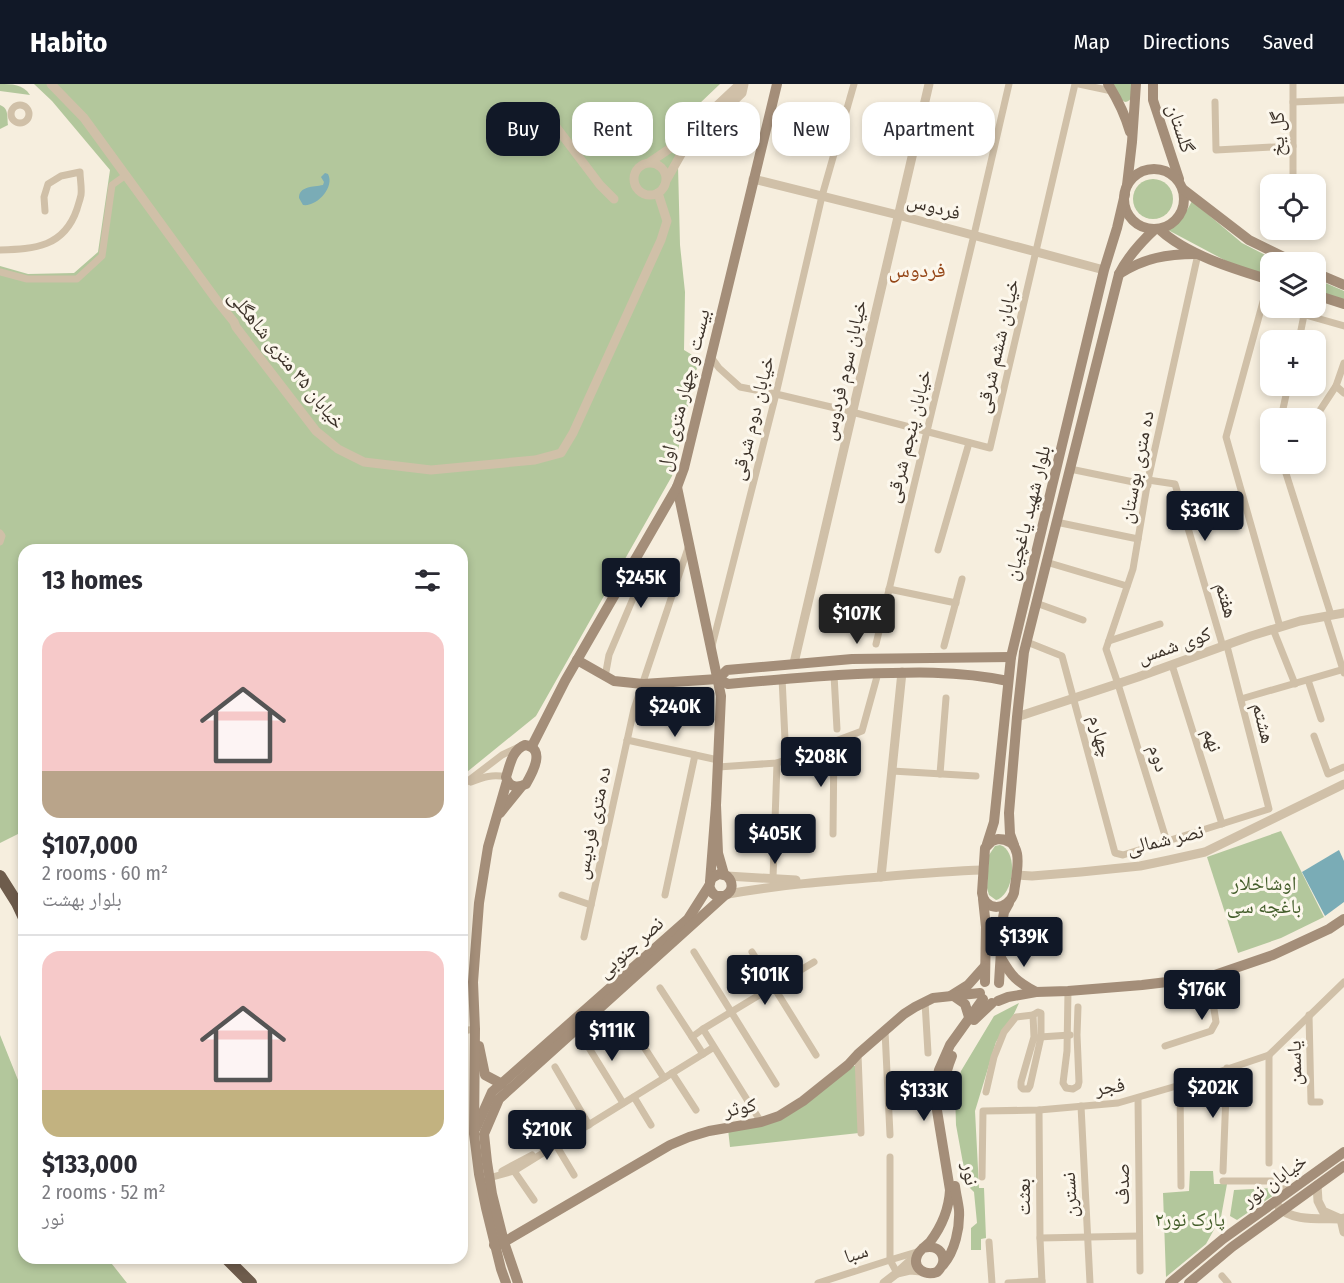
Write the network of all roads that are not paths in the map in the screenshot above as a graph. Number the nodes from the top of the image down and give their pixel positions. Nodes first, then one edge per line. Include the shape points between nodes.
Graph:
1 (51, 84) edge
2 (742, 84) edge
3 (777, 84) edge
4 (854, 84) edge
5 (929, 84) edge
6 (1009, 84) edge
7 (1077, 84) edge
8 (1136, 84) edge
9 (1153, 84) edge
10 (1293, 84) edge
11 (1110, 87) edge
12 (1344, 100) edge
13 (1215, 102) dead end
14 (1293, 102) junction
15 (560, 132) edge
16 (1132, 142) junction
17 (1293, 146) junction
18 (650, 162) junction
19 (1293, 174) edge
20 (126, 175) junction
21 (667, 179) junction
22 (753, 179) junction
23 (1182, 186) junction
24 (1126, 190) junction
25 (658, 193) junction
26 (822, 196) junction
27 (614, 200) dead end
28 (45, 212) dead end
29 (898, 215) junction
30 (1157, 229) junction
31 (974, 235) junction
32 (0, 250) edge
33 (1036, 252) junction
34 (1274, 252) edge
35 (1198, 254) junction
36 (1104, 270) junction
37 (0, 272) edge
38 (1119, 274) junction
39 (1260, 276) edge
40 (1326, 277) edge
41 (1344, 285) edge
42 (1326, 298) edge
43 (1344, 304) edge
44 (1262, 318) edge
45 (1315, 318) edge
46 (1344, 326) edge
47 (711, 357) junction
48 (1344, 363) edge
49 (1080, 371) junction
50 (1094, 375) junction
51 (1336, 386) junction
52 (1344, 393) edge
53 (776, 394) junction
54 (1322, 408) edge
55 (852, 412) junction
56 (926, 431) junction
57 (969, 442) junction
58 (1070, 469) junction
59 (1286, 474) edge
60 (1148, 482) junction
61 (676, 487) junction
62 (1056, 522) junction
63 (0, 533) edge
64 (1138, 539) junction
65 (0, 542) edge
66 (689, 546) junction
67 (938, 549) dead end
68 (1046, 562) junction
69 (962, 579) dead end
70 (1127, 586) junction
71 (889, 589) junction
72 (673, 594) junction
73 (956, 603) junction
74 (1036, 603) junction
75 (1344, 612) edge
76 (1329, 616) junction
77 (1083, 620) dead end
78 (1160, 624) dead end
79 (1277, 628) junction
80 (1109, 641) junction
81 (1027, 642) junction
82 (876, 644) dead end
83 (944, 646) dead end
84 (1225, 646) junction
85 (711, 648) junction
86 (995, 657) junction
87 (1011, 657) junction
88 (577, 660) junction
89 (794, 663) junction
90 (1172, 665) junction
91 (1344, 670) edge
92 (902, 672) junction
93 (878, 673) junction
94 (834, 675) junction
95 (605, 677) junction
96 (782, 678) junction
97 (718, 679) junction
98 (995, 679) junction
99 (1308, 680) junction
100 (1008, 681) junction
101 (643, 684) junction
102 (1118, 684) junction
103 (1295, 684) junction
104 (946, 698) dead end
105 (1074, 699) junction
106 (1241, 699) junction
107 (1017, 717) junction
108 (1321, 719) dead end
109 (837, 729) dead end
110 (1314, 736) dead end
111 (627, 740) junction
112 (834, 742) junction
113 (526, 746) junction
114 (695, 755) junction
115 (786, 760) junction
116 (777, 763) junction
117 (718, 764) junction
118 (1344, 767) edge
119 (892, 771) junction
120 (940, 774) junction
121 (976, 776) dead end
122 (507, 779) junction
123 (468, 780) edge
124 (468, 782) edge
125 (1344, 784) edge
126 (521, 787) junction
127 (716, 805) junction
128 (496, 818) junction
129 (1222, 824) junction
130 (832, 834) dead end
131 (1167, 842) junction
132 (987, 844) junction
133 (1014, 845) junction
134 (983, 870) junction
135 (725, 875) junction
136 (1016, 875) junction
137 (0, 876) edge
138 (881, 877) junction
139 (774, 878) junction
140 (822, 881) junction
141 (710, 884) junction
142 (562, 895) dead end
143 (665, 895) dead end
144 (726, 895) junction
145 (983, 899) junction
146 (1009, 903) junction
147 (591, 904) junction
148 (18, 905) edge
149 (1344, 919) edge
150 (584, 937) dead end
151 (694, 952) dead end
152 (753, 952) dead end
153 (1000, 957) junction
154 (814, 962) dead end
155 (985, 966) junction
156 (1209, 977) junction
157 (1344, 982) edge
158 (774, 986) junction
159 (1001, 986) junction
160 (660, 988) dead end
161 (1036, 992) junction
162 (1068, 992) junction
163 (952, 995) junction
164 (987, 996) junction
165 (925, 1002) junction
166 (1078, 1008) dead end
167 (731, 1012) junction
168 (1309, 1015) junction
169 (971, 1018) junction
170 (475, 1029) junction
171 (704, 1029) junction
172 (468, 1030) edge
173 (885, 1031) junction
174 (635, 1033) dead end
175 (581, 1035) dead end
176 (1077, 1035) junction
177 (692, 1036) junction
178 (1068, 1036) junction
179 (1038, 1037) junction
180 (1165, 1046) dead end
181 (714, 1047) junction
182 (928, 1053) dead end
183 (703, 1054) junction
184 (858, 1054) junction
185 (816, 1055) dead end
186 (1269, 1055) junction
187 (555, 1067) dead end
188 (1227, 1068) junction
189 (672, 1073) junction
190 (664, 1078) junction
191 (502, 1084) junction
192 (776, 1084) dead end
193 (1180, 1084) junction
194 (986, 1092) dead end
195 (634, 1097) junction
196 (1138, 1098) junction
197 (1320, 1102) dead end
198 (623, 1103) junction
199 (1081, 1106) junction
200 (696, 1110) dead end
201 (1039, 1110) junction
202 (524, 1117) dead end
203 (761, 1122) junction
204 (591, 1123) junction
205 (651, 1125) dead end
206 (861, 1133) dead end
207 (479, 1134) junction
208 (890, 1135) dead end
209 (556, 1145) junction
210 (545, 1152) junction
211 (1344, 1152) edge
212 (890, 1157) dead end
213 (1269, 1163) dead end
214 (1344, 1166) edge
215 (514, 1171) junction
216 (1223, 1171) dead end
217 (574, 1175) dead end
218 (982, 1176) dead end
219 (489, 1178) junction
220 (1223, 1181) dead end
221 (1317, 1185) junction
222 (1181, 1186) dead end
223 (1289, 1191) junction
224 (534, 1200) dead end
225 (1275, 1201) junction
226 (1282, 1211) junction
227 (1342, 1219) edge
228 (1344, 1232) edge
229 (1139, 1236) junction
230 (1088, 1237) junction
231 (1040, 1238) junction
232 (989, 1242) dead end
233 (499, 1244) junction
234 (921, 1251) junction
235 (890, 1260) junction
236 (232, 1264) edge
237 (941, 1267) junction
238 (922, 1271) junction
239 (1140, 1271) dead end
240 (897, 1273) junction
241 (1222, 1276) dead end
242 (1042, 1282) edge
243 (251, 1283) edge
244 (506, 1283) edge
245 (518, 1283) edge
246 (818, 1283) edge
247 (884, 1283) edge
248 (926, 1283) edge
249 (931, 1283) edge
250 (992, 1283) edge
251 (1008, 1283) edge
252 (1090, 1283) edge
253 (1170, 1283) edge
254 (1189, 1283) edge
255 (1228, 1283) edge

1 - 20 street, خیابان ۳۵ متری شاهگلی via 84,118
2 - 18 street via 675,145
2 - 21 street via 742,93 684,149
3 - 22 main road, بیست و چهار متری اول
4 - 26 street, خیابان دوم شرقی
5 - 29 street, خیابان سوم فردوس
6 - 31 street, خیابان پنجم شرقی
7 - 11 street
7 - 33 street, خیابان ششم شرقی
8 - 16 main road, گلستان
9 - 23 main road, گلستان via 1153,100
10 - 14 street, گل یخ
11 - 16 main road via 1125,116
12 - 14 street
13 - 17 street via 1216,150
14 - 17 street, گل یخ
15 - 27 street
16 - 24 main road, گلستان
17 - 19 street, گل یخ
18 - 21 street via 663,169
18 - 25 street via 640,165 634,173 634,183 644,194
20 - 25 street, خیابان ۳۵ متری شاهگلی via 316,431 338,449 364,462 431,470 535,460 561,453 662,240 667,221
20 - 37 street via 112,185 102,256 77,279 27,279
21 - 25 street
22 - 26 street, فردوس
22 - 47 main road, بیست و چهار متری اول
23 - 24 main road via 1174,175 1157,168 1139,172
23 - 30 main road via 1185,199 1180,215
23 - 34 main road via 1249,240
24 - 30 main road via 1125,203 1131,219 1146,228
24 - 36 main road, بلوار شهید یاغچیان
26 - 29 street, فردوس
26 - 53 street, خیابان دوم شرقی
28 - 32 street via 48,184 60,176 80,172 81,195 73,219 62,235 37,248
29 - 31 street, فردوس
29 - 55 street, خیابان سوم فردوس
30 - 35 main road
30 - 38 main road, بلوار شهید یاغچیان via 1139,245
31 - 33 street, فردوس
31 - 56 street, خیابان پنجم شرقی
33 - 36 street, فردوس
33 - 57 street, خیابان ششم شرقی via 990,448
35 - 38 main road via 1153,258
35 - 39 main road
35 - 60 street, ده متری بوستان
36 - 49 main road, بلوار شهید یاغچیان
38 - 50 main road, بلوار شهید یاغچیان
40 - 41 main road
42 - 43 main road
44 - 79 street via 1226,437
45 - 46 street
47 - 53 street via 740,387
47 - 61 main road, بیست و چهار متری اول
48 - 51 street
49 - 50 main road
49 - 87 main road, بلوار شهید یاغچیان
50 - 58 main road, بلوار شهید یاغچیان
51 - 52 street
51 - 54 street
53 - 55 street
53 - 85 street, خیابان دوم شرقی
55 - 56 street
55 - 89 street, خیابان سوم فردوس
56 - 57 street
56 - 71 street, خیابان پنجم شرقی
57 - 67 street
58 - 60 street
58 - 62 main road, بلوار شهید یاغچیان
59 - 76 street
60 - 64 street, ده متری بوستان
60 - 84 street, هفتم via 1175,484
61 - 66 main road
61 - 88 main road, بیست و چهار متری اول
62 - 64 street
62 - 68 main road, بلوار شهید یاغچیان
63 - 65 street
64 - 70 street, ده متری بوستان
66 - 72 street, ده متری فردیس
66 - 85 main road
68 - 70 street
68 - 74 main road, بلوار شهید یاغچیان
69 - 73 street
70 - 80 street, ده متری بوستان
71 - 73 street
71 - 82 street, خیابان پنجم شرقی
72 - 95 street via 640,582 609,655
72 - 101 street, ده متری فردیس
73 - 83 street
74 - 77 street
74 - 81 main road, بلوار شهید یاغچیان
75 - 76 street, کوی شمس
76 - 79 street, کوی شمس
76 - 91 street
78 - 80 street
79 - 84 street, کوی شمس
79 - 103 street
80 - 102 street, ده متری بوستان via 1106,650
81 - 105 street, چهارم via 1062,656
81 - 107 main road, بلوار شهید یاغچیان
84 - 90 street, کوی شمس
84 - 106 street, هشتم
85 - 97 main road
86 - 87 main road
86 - 89 main road
86 - 98 main road via 1003,671
87 - 100 main road, بلوار شهید یاغچیان
88 - 95 main road
88 - 113 main road, بیست و چهار متری اول
89 - 97 main road via 727,670
90 - 102 street, کوی شمس
90 - 129 street, نهم
91 - 99 street
92 - 93 main road
92 - 98 main road
92 - 119 street
93 - 94 main road
93 - 112 street via 862,731
94 - 96 main road
94 - 109 street
95 - 101 main road
96 - 97 main road via 728,684
96 - 115 street
97 - 101 main road
97 - 117 main road
98 - 100 main road
99 - 103 street
99 - 108 street
100 - 132 main road, بلوار شهید یاغچیان via 994,822
101 - 111 street, ده متری فردیس
102 - 105 street, کوی شمس
102 - 131 street, دوم
103 - 106 street
104 - 120 street
105 - 107 street, کوی شمس
105 - 131 street, چهارم via 1115,853 1123,855
106 - 129 street, هشتم via 1269,809
107 - 133 main road, بلوار شهید یاغچیان via 1009,823
110 - 118 street via 1328,774
111 - 114 street
111 - 147 street, ده متری فردیس
112 - 115 street
112 - 130 street
113 - 122 main road, بیست و چهار متری اول via 515,752
113 - 123 street via 513,748
113 - 126 main road via 536,751 537,759 528,781
114 - 117 street
114 - 143 street
115 - 116 street
116 - 117 street
116 - 139 street
117 - 127 main road
119 - 120 street
119 - 138 street
120 - 121 street
122 - 124 street via 496,775
122 - 126 main road
122 - 128 main road, بیست و چهار متری اول
125 - 136 street, نصر شمالی via 1205,852 1140,866
126 - 128 main road
127 - 135 main road via 718,853
127 - 141 main road
128 - 170 main road, بیست و چهار متری اول via 479,903 473,982
129 - 131 street
132 - 133 main road via 1004,839
132 - 134 main road, بلوار شهید یاغچیان
133 - 136 main road, بلوار شهید یاغچیان
134 - 138 street
134 - 145 main road, بلوار شهید یاغچیان
135 - 139 street
135 - 141 main road via 715,875
135 - 144 main road via 732,883
136 - 146 main road, بلوار شهید یاغچیان
137 - 148 highway
138 - 140 street
139 - 140 street
140 - 144 street
141 - 144 main road via 716,896
141 - 191 main road, نصر جنوبی via 688,919
142 - 147 street
144 - 207 main road, نصر جنوبی via 499,1099
145 - 146 main road via 997,907
145 - 155 main road, بلوار شهید یاغچیان
146 - 153 main road, بلوار شهید یاغچیان via 1003,918
147 - 150 street, ده متری فردیس
149 - 156 main road via 1273,955
151 - 167 street
152 - 158 street
153 - 159 main road, بلوار شهید یاغچیان
153 - 161 main road via 1013,978
154 - 158 street
155 - 163 main road via 968,985
155 - 164 main road, بلوار شهید یاغچیان
156 - 162 main road
156 - 180 street via 1216,1022 1211,1031
157 - 168 street, فجر
158 - 167 street
158 - 185 street
159 - 161 main road
159 - 164 main road via 1001,998
159 - 164 main road via 994,980
160 - 177 street
161 - 162 main road
161 - 164 main road
162 - 178 street
163 - 164 main road, کوثر
163 - 165 main road, کوثر
163 - 169 main road via 965,1004
164 - 169 main road
165 - 173 main road, کوثر
165 - 182 street
166 - 176 street
167 - 171 street
167 - 192 street
168 - 186 street, فجر
168 - 197 street, یاسمن via 1311,1102
169 - 234 main road, نور via 950,1045 934,1092 950,1197 939,1228
169 - 237 main road, نور via 941,1091 959,1209 955,1242
170 - 172 street
170 - 191 main road via 485,1075
170 - 207 main road
171 - 177 street
171 - 181 street
173 - 184 main road, کوثر
173 - 208 street
174 - 190 street
175 - 198 street
176 - 178 street
176 - 178 street via 1079,1082 1073,1089 1063,1083
177 - 183 street
178 - 179 street
179 - 179 street via 1030,1086 1023,1089 1021,1082
179 - 194 street via 1033,1015 1016,1017 1004,1032
181 - 183 street
181 - 203 street
183 - 189 street
184 - 203 main road, کوثر via 803,1101
184 - 206 street
186 - 188 street, فجر
186 - 213 street
187 - 204 street
188 - 193 street, فجر
188 - 216 street
189 - 190 street
189 - 200 street
190 - 195 street
191 - 207 main road, نصر جنوبی via 492,1092
193 - 196 street, فجر
193 - 222 street
195 - 198 street
195 - 205 street
196 - 199 street, فجر
196 - 229 street, صدف
198 - 204 street
199 - 201 street, فجر
199 - 230 street, نسترن
201 - 218 street, فجر via 983,1111
201 - 231 street, بعثت
202 - 210 street
203 - 233 main road, کوثر via 709,1131 670,1145
204 - 209 street
204 - 219 street
207 - 219 main road
207 - 233 main road via 478,1174
209 - 210 street
209 - 217 street
210 - 215 street
211 - 223 main road, خیابان نور
212 - 235 street
214 - 221 main road, خیابان نور
215 - 219 street
215 - 224 street
219 - 233 main road
220 - 223 street via 1275,1180
221 - 226 main road, خیابان نور
221 - 227 street via 1323,1211
223 - 225 main road, خیابان نور
225 - 226 street
225 - 253 main road, خیابان نور
226 - 227 street via 1304,1218
226 - 254 main road, خیابان نور
227 - 228 street
229 - 230 street
229 - 239 street, صدف
230 - 231 street
230 - 252 street, نسترن
231 - 242 street, بعثت
232 - 250 street
233 - 244 main road
233 - 245 main road
234 - 235 street
234 - 237 main road via 931,1247 939,1250 943,1257
234 - 238 main road via 916,1259
234 - 240 street
235 - 240 street, سبا
235 - 246 street, سبا
236 - 243 highway
237 - 238 main road via 932,1274
237 - 249 main road, نور
238 - 240 street
238 - 248 main road
240 - 247 street
241 - 255 street
242 - 251 street

